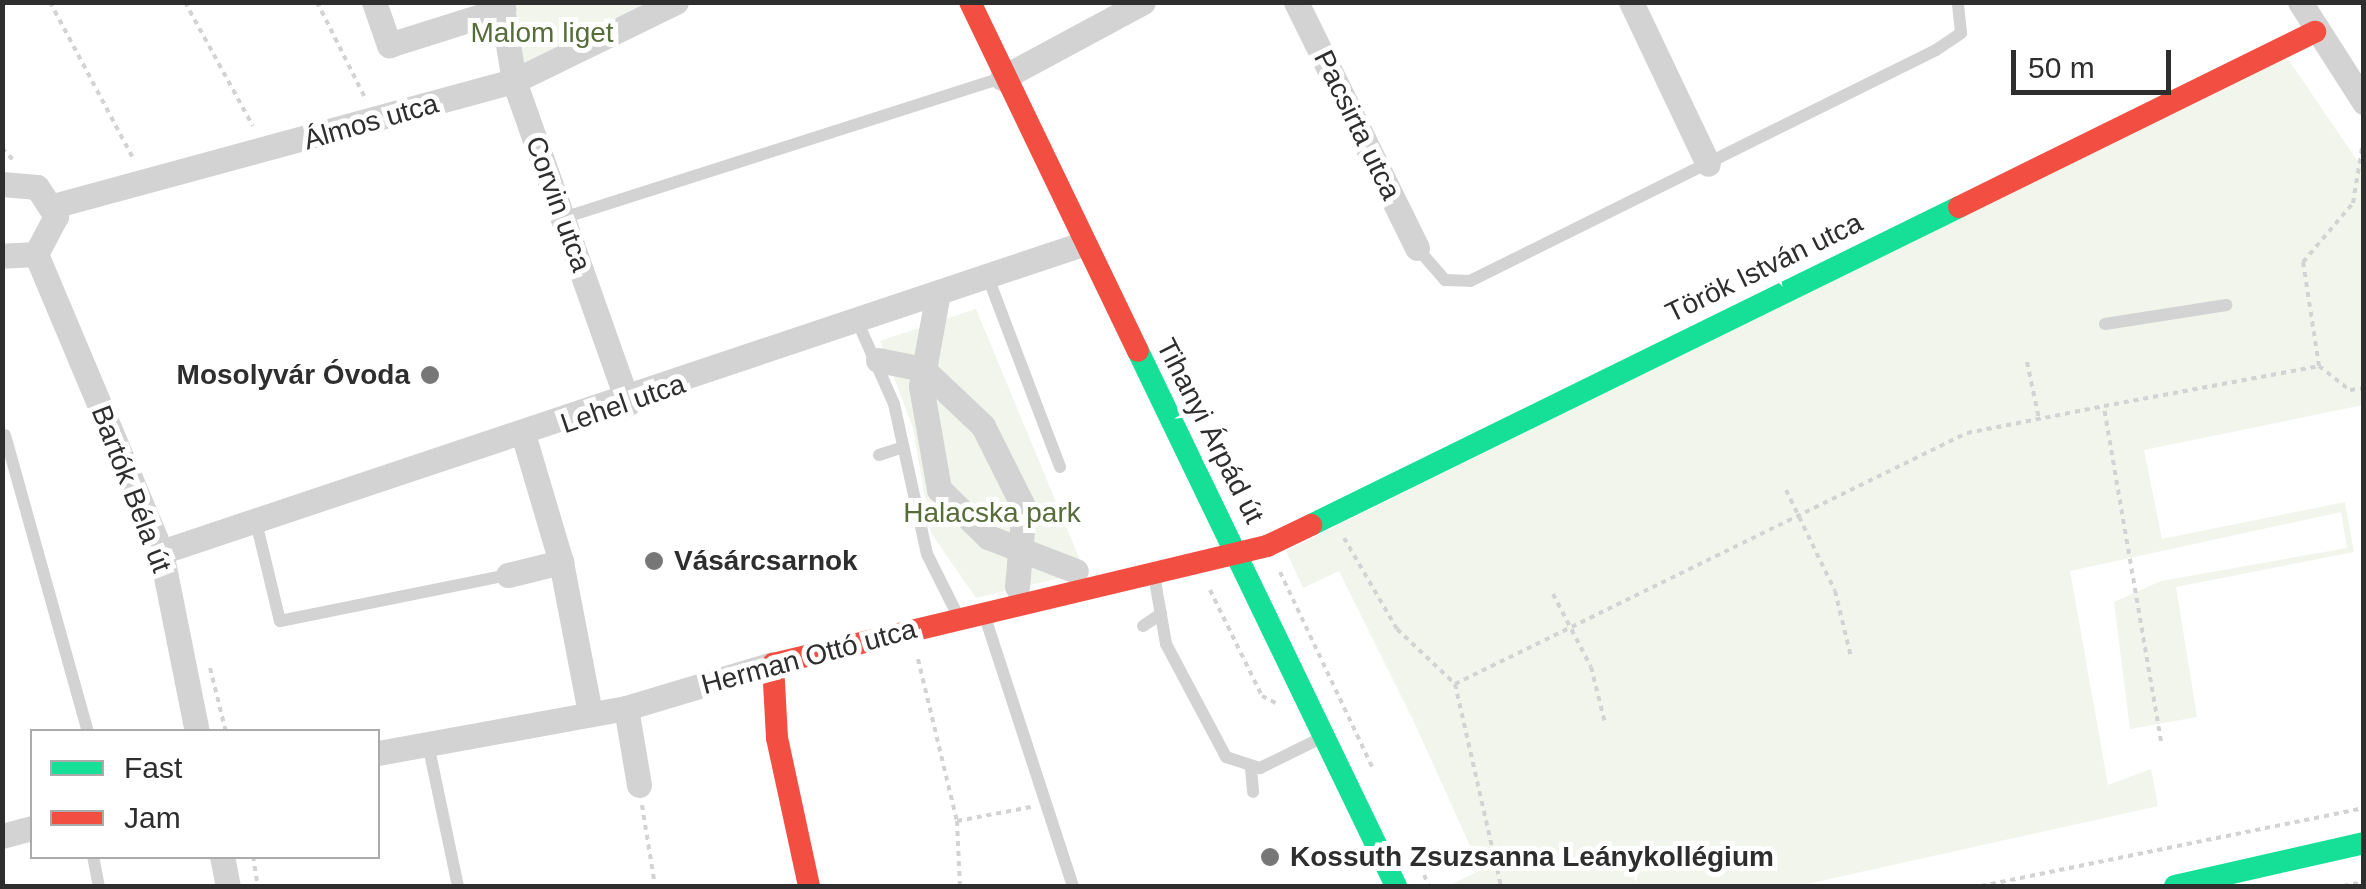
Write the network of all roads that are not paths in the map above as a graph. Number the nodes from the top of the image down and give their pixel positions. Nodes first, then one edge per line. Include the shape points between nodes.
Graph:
1 (374, 2) edge
2 (676, 2) edge
3 (970, 2) edge
4 (1143, 2) edge
5 (1296, 2) edge
6 (1631, 2) edge
7 (1958, 2) edge
8 (2300, 2) edge
9 (502, 6) edge
10 (2314, 32) junction
11 (1002, 78) junction
12 (514, 81) junction
13 (2364, 102) edge
14 (1708, 164) junction
15 (2, 184) edge
16 (53, 206) junction
17 (563, 218) junction
18 (1082, 244) junction
19 (1417, 248) joint
20 (36, 254) junction
21 (2, 256) edge
22 (988, 280) junction
23 (937, 298) junction
24 (2227, 306) dead end
25 (2105, 324) dead end
26 (858, 325) junction
27 (878, 360) junction
28 (923, 369) junction
29 (628, 403) junction
30 (6, 435) dead end
31 (524, 437) junction
32 (901, 448) junction
33 (879, 456) dead end
34 (1060, 468) dead end
35 (256, 522) junction
36 (161, 552) junction
37 (1023, 554) junction
38 (1240, 557) junction
39 (561, 562) junction
40 (1076, 571) dead end
41 (1154, 574) junction
42 (508, 575) joint
43 (1016, 587) dead end
44 (983, 612) junction
45 (1161, 614) junction
46 (959, 618) junction
47 (1143, 626) dead end
48 (773, 664) junction
49 (626, 708) junction
50 (590, 712) junction
51 (87, 729) edge
52 (197, 729) edge
53 (1325, 736) junction
54 (428, 744) junction
55 (380, 753) edge
56 (1251, 768) junction
57 (639, 785) road end
58 (1252, 792) dead end
59 (30, 829) edge
60 (2, 836) edge
61 (2364, 843) edge
62 (94, 859) edge
63 (223, 859) edge
64 (99, 886) edge
65 (228, 886) edge
66 (458, 886) edge
67 (810, 886) edge
68 (1073, 886) edge
69 (1396, 886) edge
70 (2176, 886) edge

1 - 9 street via 389,45
2 - 12 street, Álmos utca
3 - 11 street, Tihanyi Árpád út
4 - 11 street
5 - 19 street, Pacsirta utca
6 - 14 street
7 - 14 lane via 1961,33 1936,50
8 - 10 street
9 - 12 street, Corvin utca
10 - 13 street
10 - 38 street, Török István utca
11 - 17 lane
11 - 18 street, Tihanyi Árpád út
12 - 16 street, Álmos utca via 148,186
12 - 17 street, Corvin utca
14 - 19 lane via 1470,281 1445,280
15 - 16 street via 37,187
16 - 20 street via 56,228
17 - 29 street, Corvin utca
18 - 22 street, Lehel utca
18 - 38 street, Tihanyi Árpád út
20 - 21 street
20 - 36 street, Bartók Béla út
22 - 23 street, Lehel utca
22 - 34 lane
23 - 26 street, Lehel utca
23 - 28 street
24 - 25 lane
26 - 27 lane
26 - 29 street, Lehel utca
27 - 28 street
27 - 32 lane
28 - 37 street via 984,426 1008,467 1024,508
28 - 37 street via 921,420 938,489 988,537
29 - 31 street, Lehel utca
30 - 51 lane
31 - 35 street, Lehel utca
31 - 39 street
32 - 33 lane
32 - 46 lane via 927,554
35 - 36 street, Lehel utca
35 - 42 lane via 280,621
36 - 52 street, Bartók Béla út
37 - 40 street
37 - 43 street
38 - 41 street, Herman Ottó utca
38 - 53 street, Tihanyi Árpád út
39 - 42 street
39 - 50 street
41 - 44 street, Herman Ottó utca
41 - 45 lane
44 - 46 street, Herman Ottó utca
44 - 68 lane
45 - 47 lane
45 - 56 lane via 1166,644 1226,757
46 - 48 street, Herman Ottó utca
48 - 49 street, Herman Ottó utca
48 - 67 street via 777,738
49 - 50 street, Herman Ottó utca
49 - 57 street
50 - 54 street, Herman Ottó utca
53 - 56 lane
53 - 69 street, Tihanyi Árpád út
54 - 55 street, Herman Ottó utca
54 - 66 lane
56 - 58 lane
59 - 60 street
61 - 70 street
62 - 64 lane
63 - 65 street

